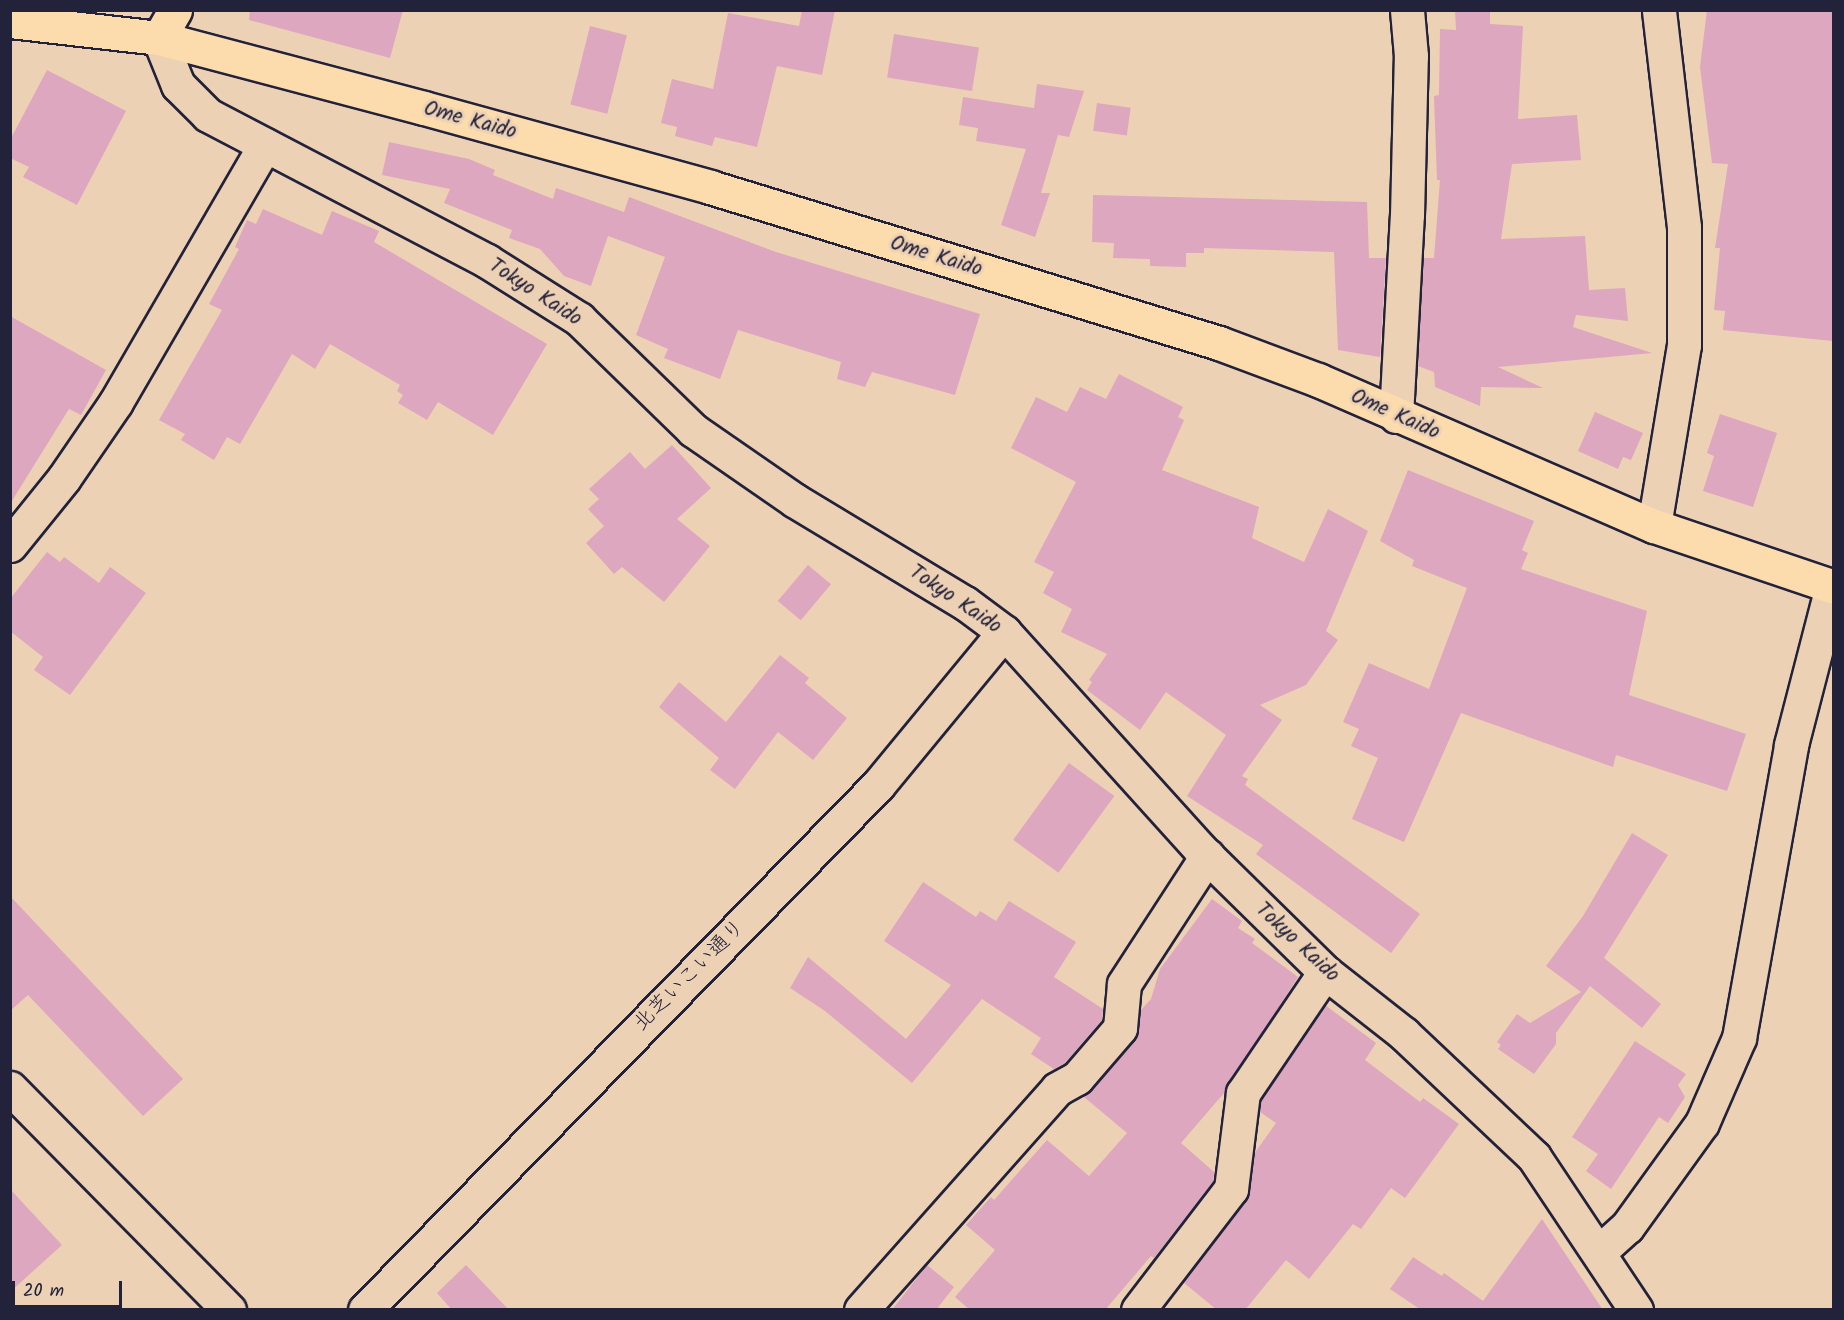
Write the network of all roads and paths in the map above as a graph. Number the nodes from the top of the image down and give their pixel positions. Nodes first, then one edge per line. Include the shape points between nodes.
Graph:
1 (1407, 10) edge
2 (1659, 10) edge
3 (10, 21) edge
4 (167, 24) edge
5 (264, 145) junction
6 (1396, 416) junction
7 (1654, 526) junction
8 (10, 545) edge
9 (1833, 586) edge
10 (1004, 632) junction
11 (1207, 856) junction
12 (1325, 972) junction
13 (10, 1088) edge
14 (1599, 1252) junction
15 (229, 1310) edge
16 (365, 1310) edge
17 (861, 1310) edge
18 (1138, 1310) edge
19 (1636, 1310) edge

1 - 6 street via 1411,56 1407,215
2 - 7 street via 1684,227 1684,345
3 - 4 main road, Ome Kaido
4 - 5 street, Tokyo Kaido via 178,85 194,104
4 - 6 main road, Ome Kaido via 1219,343
5 - 8 street via 116,402 64,478
5 - 10 street, Tokyo Kaido via 487,261 579,319 693,430 794,500 965,603
6 - 7 main road, Ome Kaido
7 - 9 main road, Ome Kaido
9 - 14 street via 1791,745 1739,1038 1702,1123 1627,1227
10 - 11 street, Tokyo Kaido
10 - 16 street, 北芝いこい通り via 878,785
11 - 12 street, Tokyo Kaido
11 - 17 street via 1124,984 1119,1028 1077,1078 1057,1089
12 - 14 street, Tokyo Kaido via 1404,1034 1534,1157
12 - 18 street via 1243,1093 1231,1189
13 - 15 street
14 - 19 street, Tokyo Kaido

